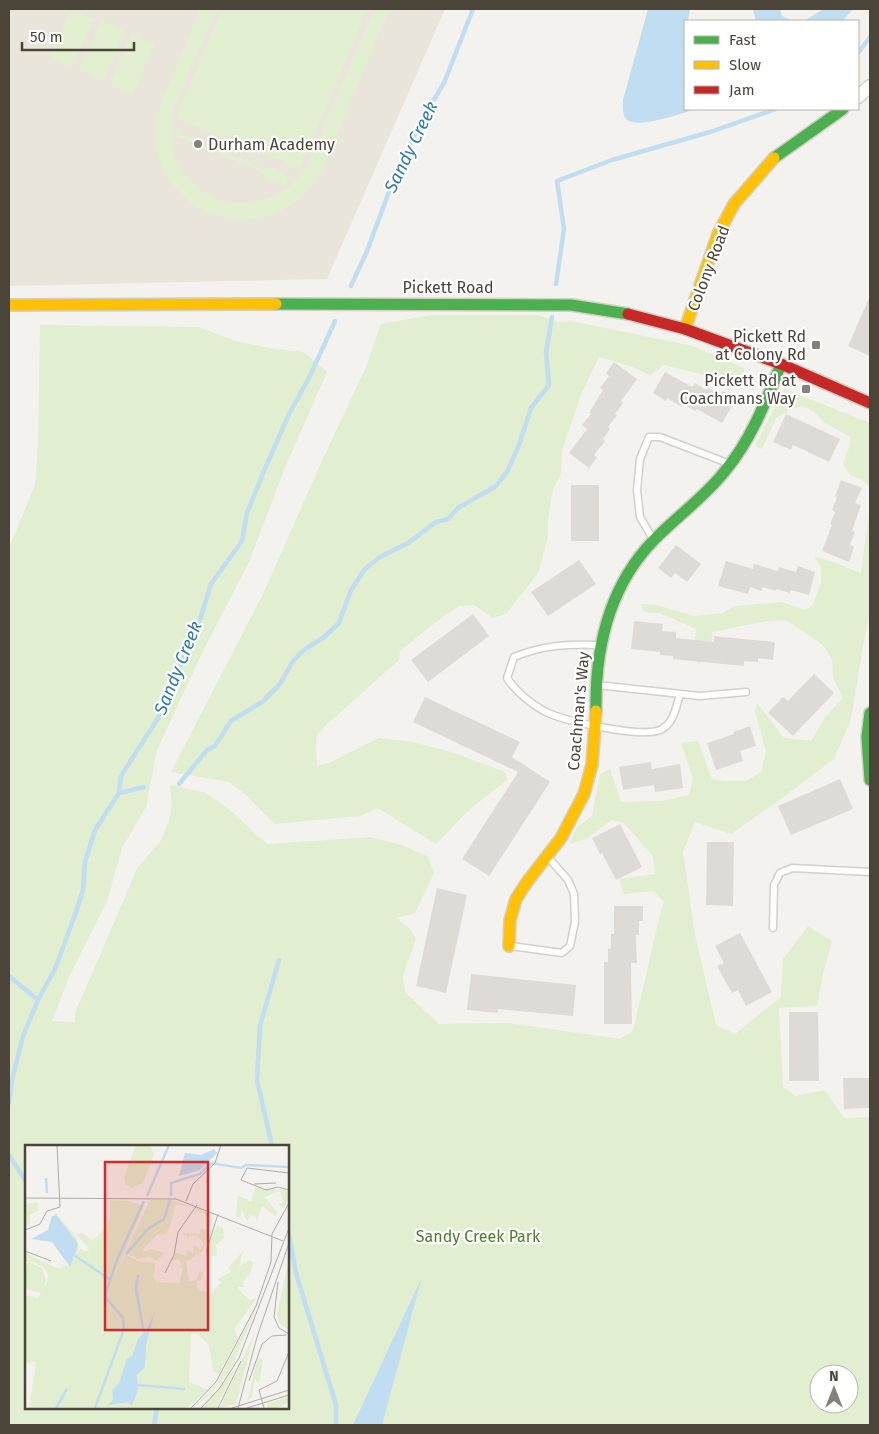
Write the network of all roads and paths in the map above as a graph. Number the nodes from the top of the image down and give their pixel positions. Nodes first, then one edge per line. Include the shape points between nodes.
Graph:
1 (870, 86) edge
2 (859, 96) edge
3 (842, 110) edge
4 (9, 305) edge
5 (685, 329) junction
6 (781, 364) junction
7 (870, 403) edge
8 (731, 464) junction
9 (654, 540) junction
10 (600, 645) junction
11 (596, 685) junction
12 (746, 692) dead end
13 (680, 694) junction
14 (870, 713) edge
15 (596, 727) junction
16 (870, 780) edge
17 (548, 856) junction
18 (870, 872) edge
19 (773, 928) dead end
20 (509, 946) joint

1 - 2 street
3 - 5 street, Colony Road via 775,156 734,204 718,234
4 - 5 street, Pickett Road via 546,304 636,315
5 - 6 street, Pickett Road
6 - 7 street, Pickett Road
6 - 8 street, Coachman's Way via 757,421
8 - 9 street, Coachman's Way via 696,503
8 - 9 lane via 660,437 649,437 640,459 637,490 640,517
9 - 10 street, Coachman's Way via 630,570 617,594
10 - 11 street, Coachman's Way
10 - 15 lane via 569,644 533,649 514,657 507,678 517,692 545,712
11 - 13 lane
11 - 15 street, Coachman's Way
12 - 13 lane via 700,696
13 - 15 lane via 671,722 659,730
14 - 16 street via 867,737
15 - 17 street, Coachman's Way via 591,773 585,793
17 - 20 street, Coachman's Way via 514,903 509,920
17 - 20 lane via 568,880 574,894 575,922 570,946 562,953
18 - 19 lane via 792,868 780,873 774,885

